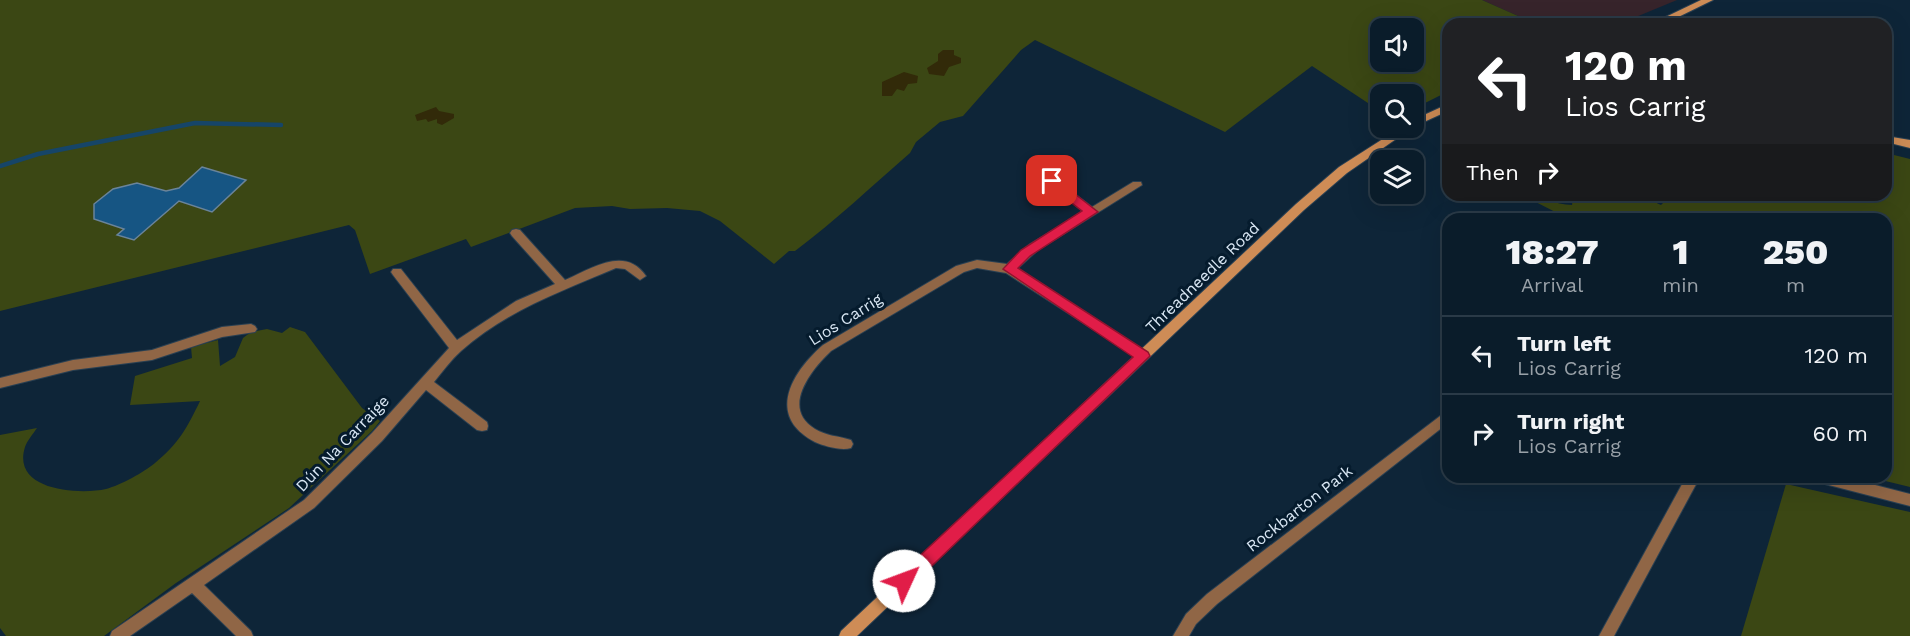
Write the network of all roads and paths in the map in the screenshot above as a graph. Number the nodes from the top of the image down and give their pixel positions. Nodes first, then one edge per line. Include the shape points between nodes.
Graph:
1 (1708, 0) edge
2 (1669, 18) edge
3 (1442, 110) edge
4 (1424, 119) edge
5 (1392, 138) edge
6 (1892, 140) edge
7 (1910, 144) edge
8 (1047, 177) dead end
9 (1137, 185) dead end
10 (1091, 212) junction
11 (516, 232) dead end
12 (1009, 269) junction
13 (397, 272) dead end
14 (640, 276) dead end
15 (563, 286) junction
16 (251, 329) dead end
17 (456, 348) junction
18 (1143, 356) junction
19 (425, 382) junction
20 (0, 383) edge
21 (1442, 420) edge
22 (482, 426) dead end
23 (846, 444) dead end
24 (1689, 483) edge
25 (1844, 483) edge
26 (1910, 500) edge
27 (192, 583) junction
28 (117, 636) edge
29 (246, 636) edge
30 (846, 636) edge
31 (1180, 636) edge
32 (1606, 636) edge

1 - 2 main road
3 - 4 main road
5 - 18 main road, Threadneedle Road via 1343,170 1300,207
6 - 7 main road
8 - 10 street
9 - 10 street
10 - 12 street via 1025,253
11 - 15 street
12 - 18 street, Lios Carrig
12 - 23 street, Lios Carrig via 977,264 960,269 813,359 794,390 795,419 816,438
13 - 17 street
14 - 15 street, Dún Na Carraige via 621,264
15 - 17 street, Dún Na Carraige via 505,312
16 - 20 street via 222,332 145,356 73,365
17 - 19 street, Dún Na Carraige
18 - 30 main road, Threadneedle Road
19 - 22 street
19 - 27 street, Dún Na Carraige via 377,437 309,504
21 - 31 street, Rockbarton Park via 1212,599
24 - 32 street
25 - 26 street
27 - 28 street, Dún Na Carraige
27 - 29 street

